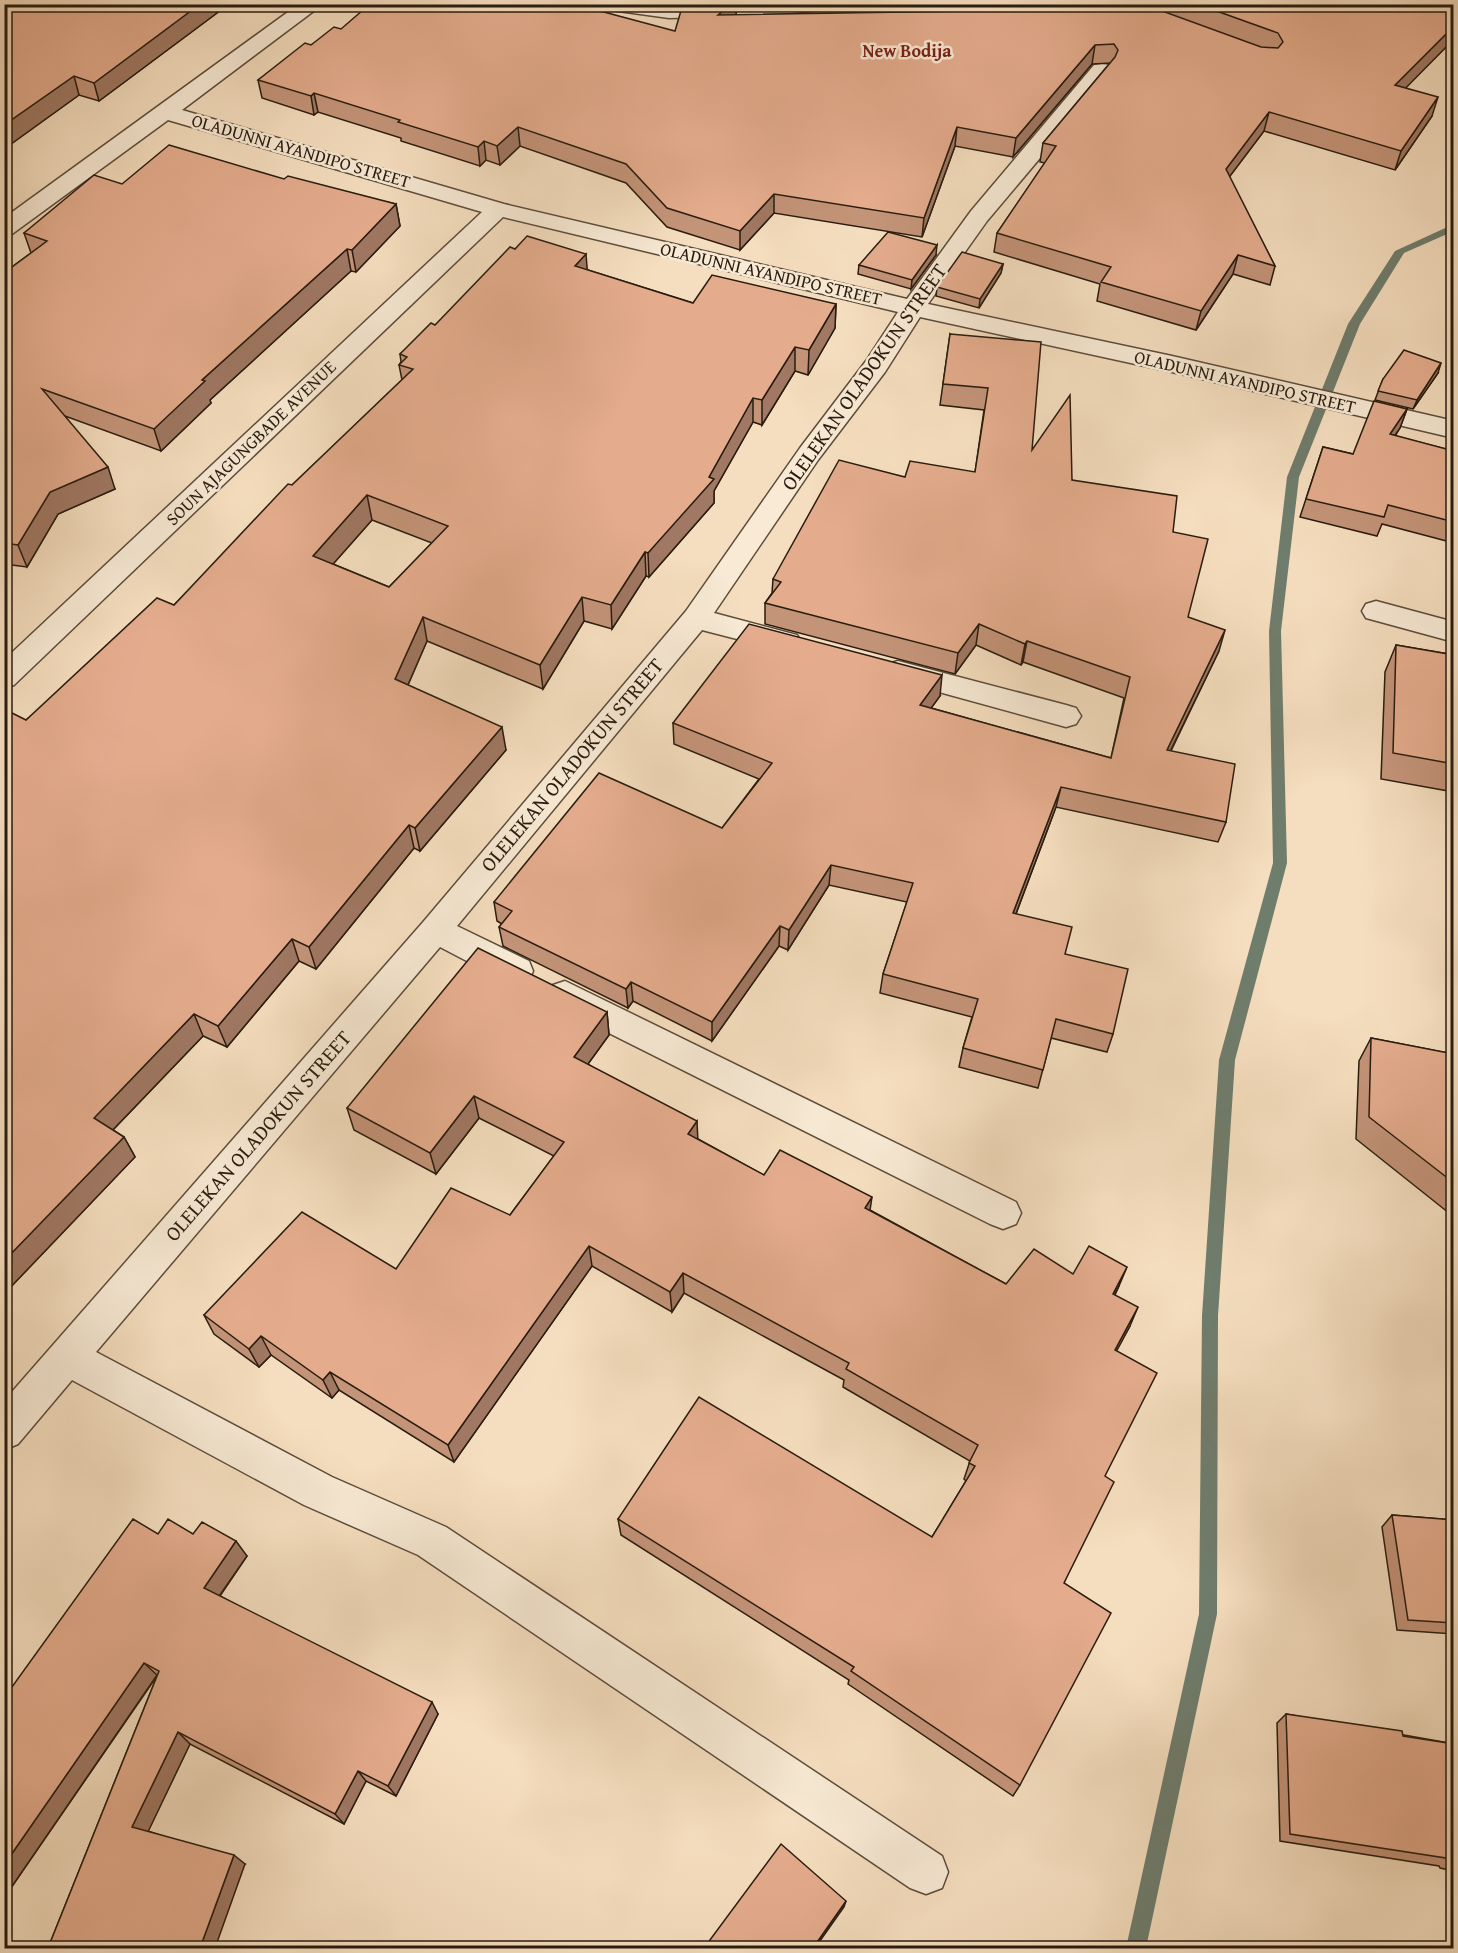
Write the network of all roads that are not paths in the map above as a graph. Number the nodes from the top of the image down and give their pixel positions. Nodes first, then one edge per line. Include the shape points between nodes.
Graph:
1 (313, 4) edge
2 (611, 4) edge
3 (822, 4) edge
4 (1102, 70) edge
5 (165, 112) junction
6 (498, 209) junction
7 (4, 229) edge
8 (913, 308) junction
9 (1454, 430) edge
10 (1376, 611) dead end
11 (696, 618) junction
12 (1454, 632) edge
13 (811, 648) edge
14 (869, 664) edge
15 (4, 678) edge
16 (1066, 716) dead end
17 (435, 930) junction
18 (1003, 1213) dead end
19 (67, 1357) junction
20 (4, 1431) edge
21 (926, 1872) dead end

1 - 5 street
2 - 3 street via 669,12
4 - 8 street, OLELEKAN OLADOKUN STREET via 979,216
5 - 6 street, OLADUNNI AYANDIPO STREET
5 - 7 street
6 - 8 street, OLADUNNI AYANDIPO STREET
6 - 15 street, SOUN AJAGUNGBADE AVENUE
8 - 9 street, OLADUNNI AYANDIPO STREET
8 - 11 street, OLELEKAN OLADOKUN STREET
10 - 12 street
11 - 13 street
11 - 17 street, OLELEKAN OLADOKUN STREET
14 - 16 street
17 - 18 street
17 - 19 street, OLELEKAN OLADOKUN STREET
19 - 20 street, OLELEKAN OLADOKUN STREET
19 - 21 street via 318,1491 432,1541

